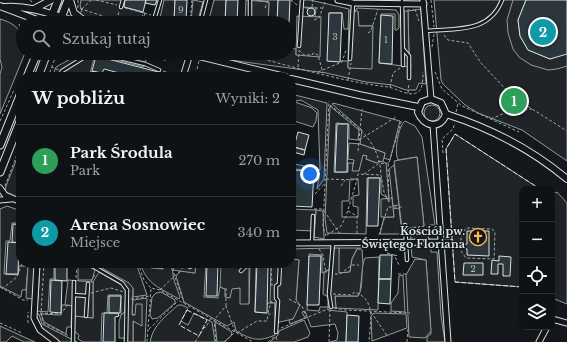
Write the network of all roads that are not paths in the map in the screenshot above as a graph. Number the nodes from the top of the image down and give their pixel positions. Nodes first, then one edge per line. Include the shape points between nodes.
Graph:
1 (51, 0) edge
2 (58, 0) edge
3 (69, 0) edge
4 (123, 0) edge
5 (160, 0) edge
6 (206, 0) edge
7 (250, 0) edge
8 (302, 0) edge
9 (340, 0) edge
10 (502, 0) edge
11 (353, 2) junction
12 (402, 2) edge
13 (423, 2) edge
14 (35, 6) junction
15 (2, 7) edge
16 (121, 7) road end
17 (52, 15) joint
18 (22, 16) edge
19 (62, 16) edge
20 (78, 16) edge
21 (155, 16) edge
22 (202, 16) edge
23 (250, 16) edge
24 (426, 31) junction
25 (299, 46) road end
26 (403, 49) junction
27 (350, 59) road end
28 (34, 60) edge
29 (44, 60) edge
30 (79, 60) edge
31 (128, 60) edge
32 (187, 60) edge
33 (217, 60) edge
34 (403, 65) road end
35 (160, 70) road end
36 (29, 72) edge
37 (40, 72) edge
38 (61, 72) edge
39 (182, 72) edge
40 (265, 72) edge
41 (409, 78) road end
42 (296, 80) edge
43 (431, 99) junction
44 (16, 105) edge
45 (418, 107) junction
46 (446, 114) junction
47 (432, 125) junction
48 (16, 132) edge
49 (0, 145) edge
50 (0, 172) edge
51 (567, 179) edge
52 (1, 190) edge
53 (0, 200) edge
54 (14, 200) joint
55 (313, 216) dead end
56 (405, 225) dead end
57 (312, 242) junction
58 (333, 242) junction
59 (406, 242) junction
60 (440, 242) junction
61 (450, 242) road end
62 (296, 243) edge
63 (407, 260) dead end
64 (36, 268) edge
65 (96, 268) edge
66 (244, 268) edge
67 (280, 268) edge
68 (241, 271) dead end
69 (74, 282) road end
70 (88, 284) road end
71 (87, 294) junction
72 (74, 295) junction
73 (331, 307) road end
74 (86, 316) dead end
75 (555, 320) edge
76 (567, 323) edge
77 (545, 330) edge
78 (276, 332) road end
79 (73, 340) edge
80 (56, 342) edge
81 (126, 342) edge
82 (448, 342) edge
83 (539, 342) edge

1 - 14 street
2 - 17 main road
3 - 19 main road
3 - 20 street
4 - 16 lane
5 - 21 lane
6 - 22 lane
7 - 23 lane
8 - 25 lane
9 - 11 street
10 - 24 lane via 491,16 480,24 464,30
11 - 12 street
11 - 27 lane
12 - 13 street
12 - 26 lane
13 - 24 street
14 - 15 street
14 - 17 street
15 - 18 street
24 - 43 street
26 - 34 lane
26 - 41 lane via 409,56
28 - 36 main road
29 - 37 main road
30 - 38 lane
31 - 35 lane
32 - 39 street
33 - 40 street
42 - 45 street
43 - 45 street via 422,102
43 - 46 street via 441,103
44 - 49 main road
45 - 47 street via 421,119
46 - 47 street via 442,122
46 - 51 street via 508,139
47 - 60 street
48 - 50 main road
52 - 54 street
53 - 54 street
55 - 57 lane
56 - 59 lane
57 - 58 street
57 - 62 street
58 - 59 street
58 - 73 lane via 329,294
59 - 60 street
59 - 63 lane
60 - 61 street
60 - 82 street
64 - 80 street via 34,318 40,330
65 - 81 lane via 122,283 127,290
66 - 68 lane
67 - 78 lane via 279,284 276,286
69 - 72 lane
70 - 71 lane
71 - 72 lane
71 - 74 lane
72 - 79 lane
75 - 76 street
77 - 83 street

